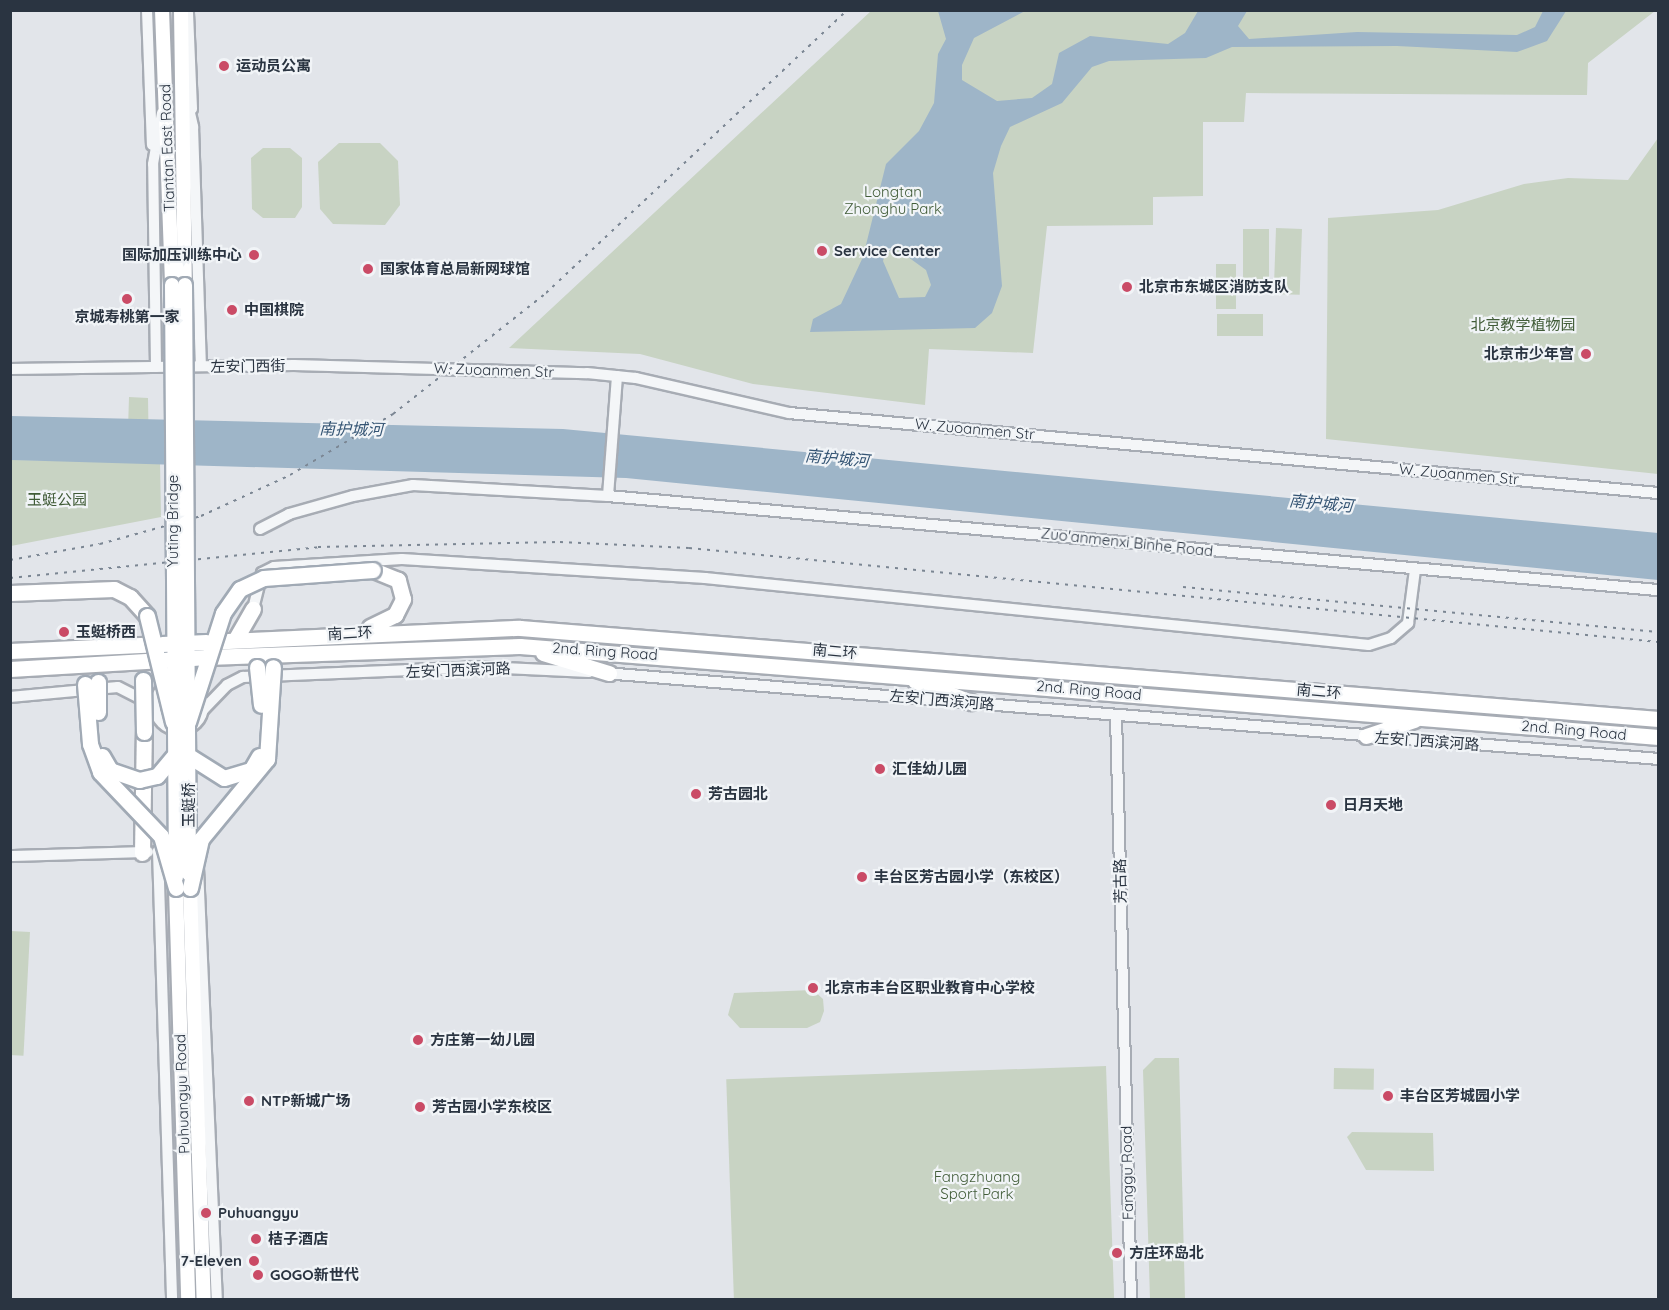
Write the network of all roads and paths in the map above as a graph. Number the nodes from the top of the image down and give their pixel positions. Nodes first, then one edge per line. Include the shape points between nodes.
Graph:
1 (147, 10) edge
2 (162, 10) edge
3 (181, 10) edge
4 (188, 10) edge
5 (182, 78) junction
6 (165, 92) junction
7 (193, 127) junction
8 (153, 164) junction
9 (179, 285) junction
10 (201, 332) junction
11 (155, 333) junction
12 (180, 366) junction
13 (201, 366) junction
14 (156, 367) junction
15 (10, 369) edge
16 (617, 376) junction
17 (1659, 493) edge
18 (608, 496) junction
19 (260, 529) dead end
20 (1415, 570) junction
21 (1659, 590) edge
22 (10, 593) edge
23 (253, 609) junction
24 (356, 632) junction
25 (275, 637) junction
26 (235, 640) junction
27 (520, 646) junction
28 (206, 650) junction
29 (10, 651) edge
30 (287, 652) junction
31 (242, 655) junction
32 (156, 661) junction
33 (128, 662) junction
34 (52, 666) junction
35 (10, 669) edge
36 (609, 673) junction
37 (895, 674) junction
38 (143, 680) junction
39 (181, 680) junction
40 (92, 683) junction
41 (10, 697) edge
42 (971, 702) junction
43 (155, 708) junction
44 (203, 710) junction
45 (1116, 715) junction
46 (1420, 718) junction
47 (1659, 719) edge
48 (181, 728) junction
49 (1365, 736) junction
50 (1659, 737) edge
51 (181, 756) junction
52 (1659, 759) edge
53 (181, 850) junction
54 (158, 851) junction
55 (142, 853) junction
56 (10, 856) edge
57 (183, 888) junction
58 (201, 1142) junction
59 (212, 1170) junction
60 (172, 1299) edge
61 (188, 1299) edge
62 (204, 1299) edge
63 (217, 1299) edge
64 (1131, 1299) edge

1 - 8 street
2 - 6 main road, Tiantan East Road
3 - 5 main road, Tiantan East Road
4 - 7 street
5 - 7 street
5 - 9 main road, Tiantan East Road
6 - 8 street
6 - 9 main road, Tiantan East Road
7 - 10 street
8 - 11 street
9 - 48 main road, Yuting Bridge, bridge
10 - 11 street
10 - 13 street
11 - 14 street
12 - 13 street, 左安门西街
12 - 14 street, 左安门西街
12 - 39 street
13 - 16 street, 左安门西街
14 - 15 street, 左安门西街
16 - 17 street, W. Zuoanmen Str via 789,413
16 - 18 street
18 - 19 street, Zuo'anmenxi Binhe Road via 413,485 321,505
18 - 20 street, Zuo'anmenxi Binhe Road via 806,510
20 - 21 street, Zuo'anmenxi Binhe Road
20 - 23 street via 1408,623 1391,638 1369,645 705,578 402,559 274,567 262,573
22 - 48 highway, bridge via 114,589 138,603 147,616
23 - 25 highway
23 - 26 highway
24 - 25 highway, 南二环
24 - 47 highway, 南二环 via 520,628 689,639
24 - 48 highway, bridge via 387,621 402,604 398,580 373,570 264,578 240,589 223,613
25 - 26 highway, 南二环
26 - 28 highway, 南二环
27 - 30 highway, 南二环
27 - 36 highway
27 - 37 highway, 2nd. Ring Road
28 - 29 highway, 南二环, bridge via 162,644
28 - 31 highway, 南二环
28 - 32 highway, 南二环, bridge
30 - 31 highway, 南二环
30 - 57 highway, bridge via 273,667 267,759 201,839
31 - 51 highway, bridge via 257,667 263,737 257,762 239,776 224,778
32 - 33 highway, 南二环
32 - 38 highway
33 - 34 highway, 南二环
33 - 38 highway
33 - 40 highway via 110,667
34 - 35 highway, 南二环
34 - 40 highway
36 - 42 street, 左安门西滨河路
36 - 44 street, 左安门西滨河路 via 483,667 243,678 227,685
37 - 42 highway
37 - 46 highway, 2nd. Ring Road
38 - 55 highway, bridge
39 - 43 street via 161,690
39 - 44 street via 198,691
40 - 51 highway, bridge via 99,745 110,770 130,779 148,779 166,771
40 - 57 highway, bridge via 96,764 160,836
41 - 43 street via 130,690
42 - 45 street, 左安门西滨河路
43 - 48 street via 160,722
44 - 48 street
45 - 49 street, 左安门西滨河路
45 - 64 street, Fanggu Road
46 - 49 highway
46 - 50 highway, 2nd. Ring Road
48 - 51 main road, 玉蜓桥, bridge
48 - 53 street
49 - 52 street, 左安门西滨河路
51 - 57 main road, 玉蜓桥, bridge
53 - 54 street
53 - 59 street via 198,849
54 - 55 street
54 - 60 street
55 - 56 street
57 - 58 main road, Puhuangyu Road
57 - 61 main road, Puhuangyu Road
58 - 59 main road
58 - 62 main road, Puhuangyu Road
59 - 63 street

